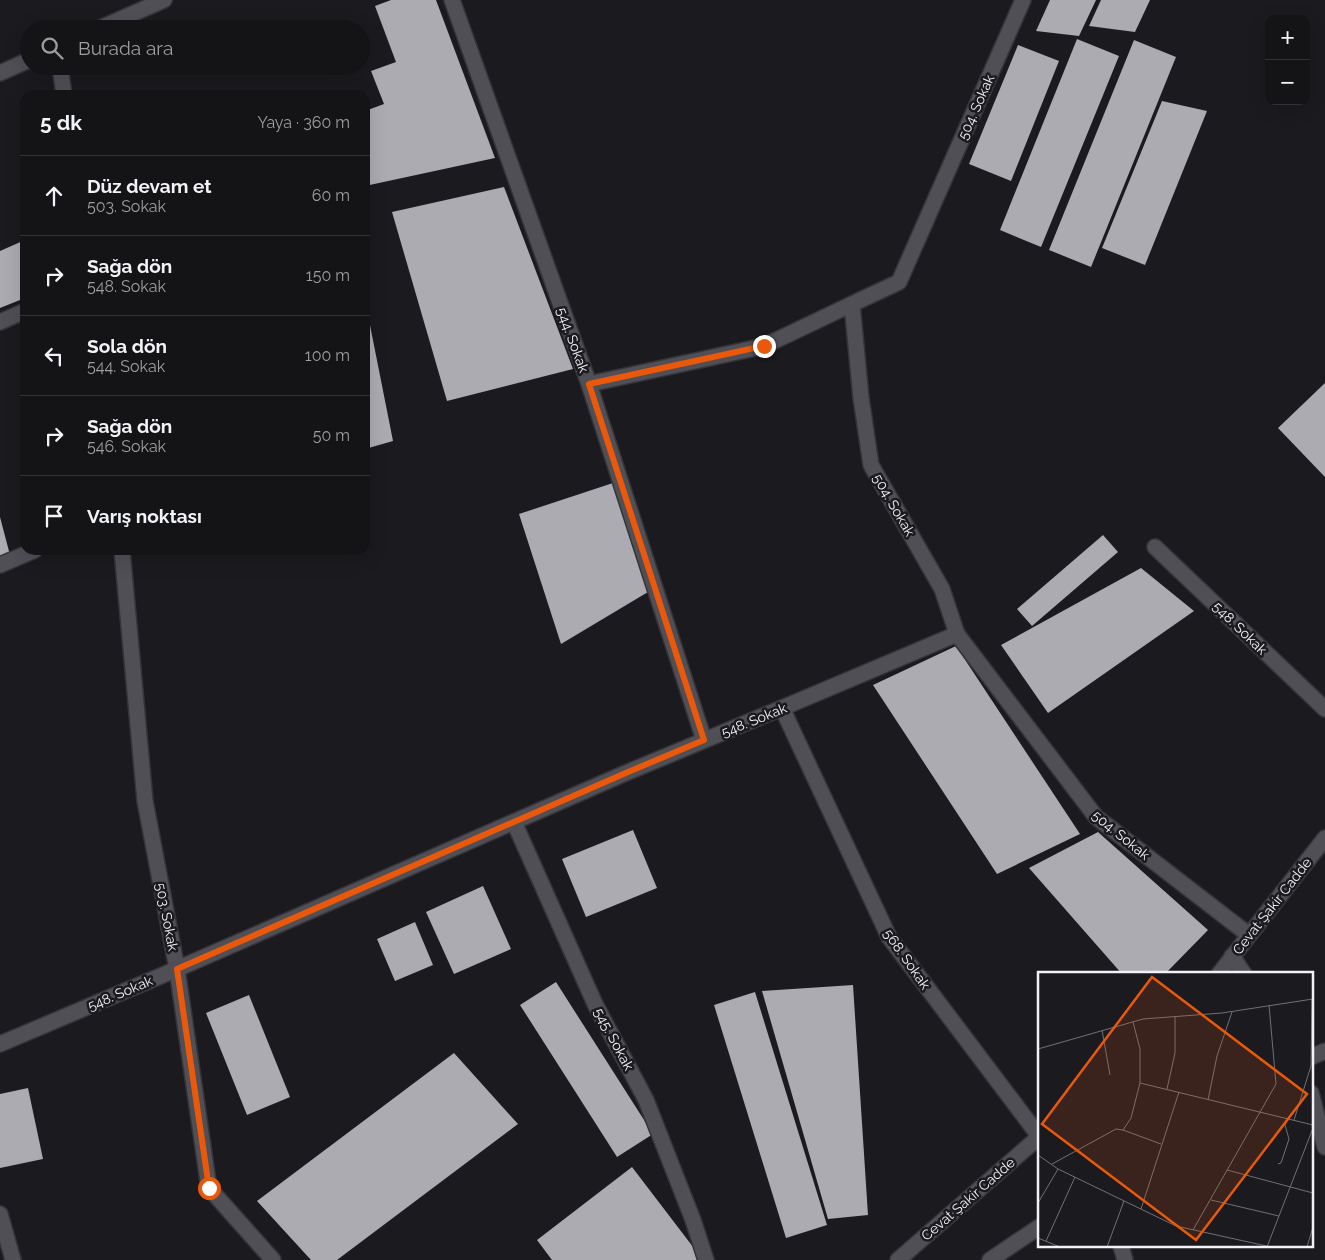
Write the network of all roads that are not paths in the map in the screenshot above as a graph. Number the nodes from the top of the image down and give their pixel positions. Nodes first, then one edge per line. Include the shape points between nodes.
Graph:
1 (164, 0) edge
2 (452, 0) edge
3 (1023, 0) edge
4 (118, 20) edge
5 (20, 64) edge
6 (0, 73) edge
7 (61, 75) edge
8 (63, 90) edge
9 (852, 304) junction
10 (20, 313) edge
11 (0, 322) edge
12 (589, 384) junction
13 (1155, 547) dead end
14 (23, 555) edge
15 (122, 555) edge
16 (0, 565) edge
17 (957, 634) junction
18 (782, 708) junction
19 (1325, 709) edge
20 (704, 740) junction
21 (514, 822) junction
22 (1325, 838) edge
23 (1249, 935) junction
24 (1232, 956) junction
25 (177, 969) junction
26 (1220, 972) edge
27 (1243, 972) edge
28 (0, 1044) edge
29 (1325, 1050) edge
30 (1312, 1056) edge
31 (1312, 1097) edge
32 (1038, 1135) edge
33 (1038, 1137) edge
34 (1325, 1147) edge
35 (0, 1214) edge
36 (1038, 1228) edge
37 (13, 1260) edge
38 (273, 1260) edge
39 (706, 1260) edge
40 (898, 1260) edge
41 (990, 1260) edge

1 - 4 street
2 - 12 street, 544. Sokak
3 - 9 street, 504. Sokak via 899,282
5 - 6 street
7 - 8 street
9 - 12 street via 764,346
9 - 17 street, 504. Sokak via 870,464 942,590
10 - 11 street
12 - 20 street, 544. Sokak
13 - 19 street, 548. Sokak
14 - 16 street
15 - 25 street, 503. Sokak via 145,801
17 - 18 street, 548. Sokak
17 - 23 street, 504. Sokak via 1096,817
18 - 20 street, 548. Sokak
18 - 32 street, 568. Sokak via 889,937
20 - 21 street, 548. Sokak
21 - 25 street, 548. Sokak
21 - 39 street, 545. Sokak via 595,1004 646,1100
22 - 23 street, Cevat Şakir Cadde
23 - 24 street, Cevat Şakir Cadde
24 - 26 street, Cevat Şakir Cadde
24 - 27 street
25 - 28 street, 548. Sokak
25 - 38 street, 503. Sokak via 209,1188
29 - 30 street
31 - 34 street
33 - 40 street, Cevat Şakir Cadde
35 - 37 street
36 - 41 street

